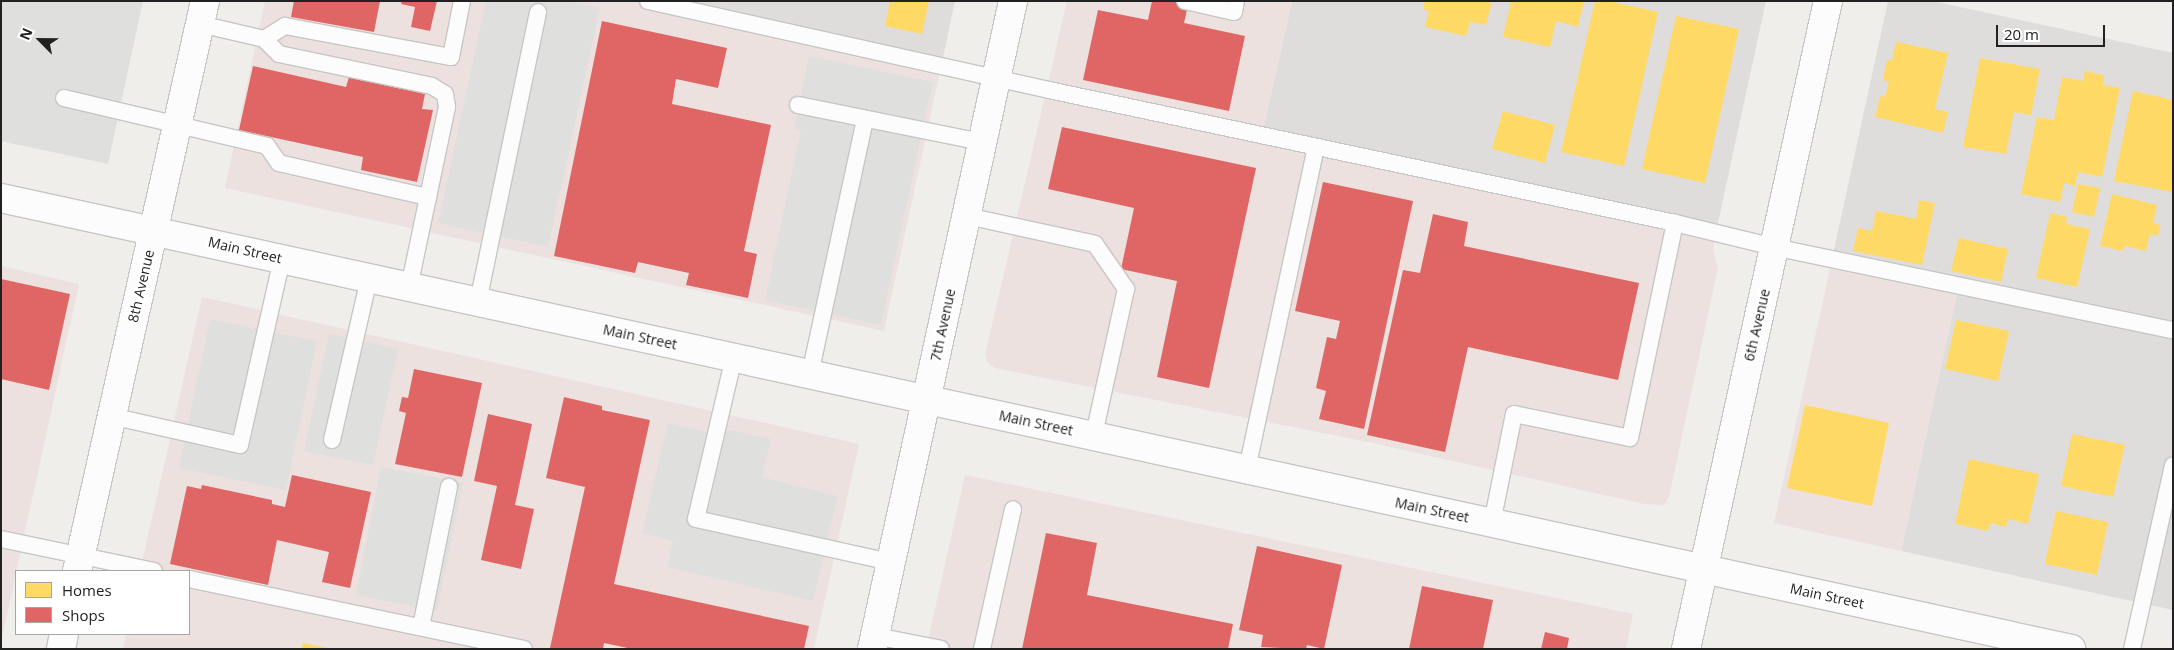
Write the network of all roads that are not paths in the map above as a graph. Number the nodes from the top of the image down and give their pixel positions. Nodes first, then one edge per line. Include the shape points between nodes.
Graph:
1 (462, 1) edge
2 (648, 1) edge
3 (1013, 1) edge
4 (1185, 1) edge
5 (1236, 1) edge
6 (1828, 1) edge
7 (538, 12) dead end
8 (202, 13) edge
9 (264, 39) junction
10 (996, 78) junction
11 (64, 98) dead end
12 (798, 105) dead end
13 (865, 119) junction
14 (176, 125) junction
15 (982, 142) junction
16 (1316, 147) junction
17 (428, 197) junction
18 (1, 198) edge
19 (967, 216) junction
20 (1675, 223) junction
21 (153, 230) junction
22 (1774, 246) junction
23 (282, 258) junction
24 (369, 278) junction
25 (409, 287) junction
26 (478, 302) junction
27 (2173, 330) edge
28 (734, 357) junction
29 (810, 374) junction
30 (927, 399) junction
31 (111, 416) junction
32 (1094, 435) junction
33 (332, 440) dead end
34 (2173, 466) edge
35 (1247, 469) junction
36 (449, 488) dead end
37 (1013, 509) dead end
38 (1492, 523) junction
39 (1, 539) edge
40 (890, 562) junction
41 (79, 564) edge
42 (1702, 569) junction
43 (143, 570) edge
44 (190, 578) edge
45 (420, 627) junction
46 (64, 635) edge
47 (873, 642) edge
48 (61, 649) edge
49 (524, 649) edge
50 (941, 649) edge
51 (982, 649) edge
52 (1686, 649) edge
53 (2071, 649) edge
54 (2132, 649) edge

1 - 9 lane via 451,57 285,26
2 - 10 lane
3 - 10 street, 7th Avenue
4 - 5 lane via 1234,12
6 - 22 street, 6th Avenue
7 - 26 lane
8 - 9 lane
8 - 14 street, 8th Avenue
9 - 17 lane via 280,54 432,86 445,94 447,107
10 - 15 street, 7th Avenue
10 - 16 lane
11 - 14 lane
12 - 13 lane
13 - 15 lane
13 - 29 lane
14 - 17 lane via 267,146 279,163
14 - 21 street, 8th Avenue
15 - 19 street, 7th Avenue
16 - 20 lane
16 - 35 lane
17 - 25 lane
18 - 21 street, Main Street
19 - 30 street, 7th Avenue
19 - 32 lane via 1095,244 1126,289
20 - 22 lane
20 - 38 lane via 1630,438 1514,414
21 - 23 street, Main Street
21 - 31 street, 8th Avenue
22 - 27 lane
22 - 42 street, 6th Avenue
23 - 24 street, Main Street
23 - 31 lane via 240,445
24 - 25 street, Main Street
24 - 33 lane
25 - 26 street, Main Street
26 - 28 street, Main Street
28 - 29 street, Main Street
28 - 40 lane via 696,519
29 - 30 street, Main Street
30 - 32 street, Main Street
30 - 40 street, 7th Avenue
31 - 41 street, 8th Avenue
32 - 35 street, Main Street
34 - 54 lane
35 - 38 street, Main Street
36 - 45 lane
37 - 51 lane
38 - 42 street, Main Street
39 - 41 lane
40 - 47 street, 7th Avenue
41 - 43 lane
42 - 52 street, 6th Avenue
42 - 53 street, Main Street
44 - 45 lane
45 - 49 lane
46 - 48 street
47 - 50 lane

